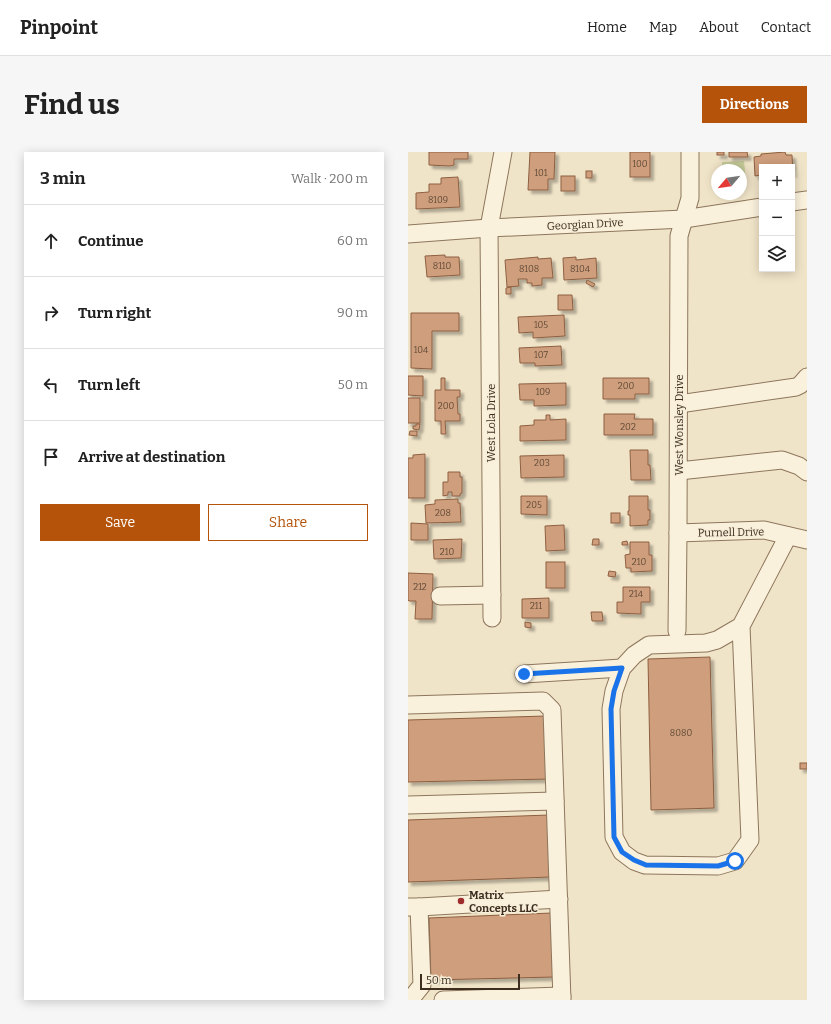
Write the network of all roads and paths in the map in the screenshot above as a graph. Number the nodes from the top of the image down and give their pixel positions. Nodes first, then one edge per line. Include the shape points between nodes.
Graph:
1 (503, 152) edge
2 (690, 152) edge
3 (807, 200) edge
4 (795, 202) edge
5 (759, 207) edge
6 (684, 219) junction
7 (489, 228) junction
8 (408, 234) edge
9 (807, 377) edge
10 (679, 404) junction
11 (679, 471) junction
12 (807, 472) edge
13 (678, 533) junction
14 (788, 536) junction
15 (807, 540) edge
16 (492, 595) junction
17 (440, 596) dead end
18 (492, 618) dead end
19 (741, 626) junction
20 (677, 631) dead end
21 (622, 668) junction
22 (524, 674) dead end
23 (408, 705) edge
24 (555, 801) junction
25 (408, 805) edge
26 (559, 899) junction
27 (413, 907) edge
28 (562, 998) edge
29 (410, 1000) edge
30 (443, 1000) edge

1 - 7 street, West Lola Drive
2 - 6 street, West Wonsley Drive via 690,198
3 - 4 street
5 - 6 street, Georgian Drive
6 - 7 street, Georgian Drive
6 - 10 street, West Wonsley Drive via 679,236
7 - 8 street, Georgian Drive
7 - 16 street, West Lola Drive
9 - 10 street via 796,387
10 - 11 street, West Wonsley Drive
11 - 12 street via 782,460
11 - 13 street, West Wonsley Drive
13 - 14 street, Purnell Drive via 764,530
13 - 20 street, West Wonsley Drive
14 - 15 street, Purnell Drive
14 - 19 street
16 - 17 street
16 - 18 street, West Lola Drive
19 - 21 street via 717,640 706,643 649,645 634,655
19 - 21 street via 750,840 735,861 718,866 646,865 622,852 614,837 611,709
21 - 22 street
23 - 24 street via 543,701 552,710
24 - 25 street
24 - 26 street
26 - 27 street
26 - 28 street
27 - 29 street via 422,985
28 - 30 street

